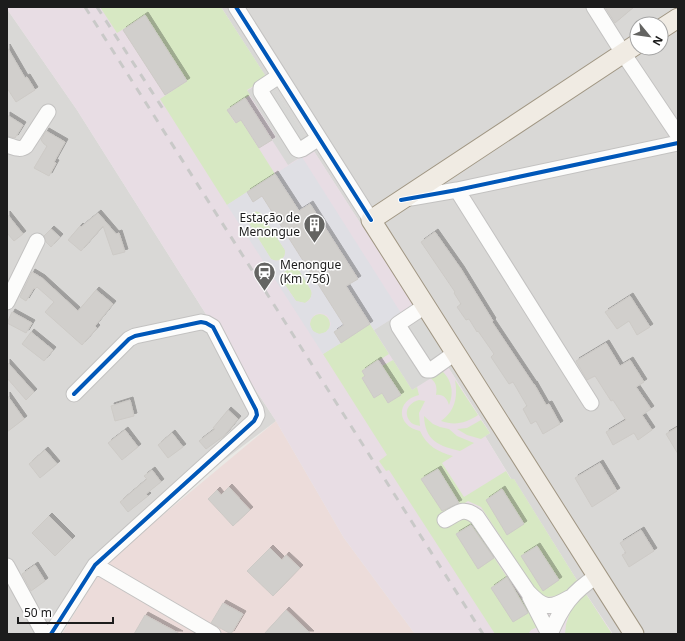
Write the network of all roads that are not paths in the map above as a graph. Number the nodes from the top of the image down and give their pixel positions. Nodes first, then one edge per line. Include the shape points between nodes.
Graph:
1 (236, 7) edge
2 (594, 7) edge
3 (678, 18) edge
4 (669, 24) edge
5 (629, 48) edge
6 (629, 50) edge
7 (634, 56) edge
8 (279, 76) junction
9 (48, 112) dead end
10 (678, 136) edge
11 (319, 138) junction
12 (678, 143) edge
13 (7, 145) edge
14 (457, 190) junction
15 (401, 200) junction
16 (370, 220) junction
17 (37, 242) dead end
18 (7, 302) edge
19 (425, 306) junction
20 (455, 353) junction
21 (74, 394) dead end
22 (590, 403) dead end
23 (445, 520) dead end
24 (95, 565) junction
25 (7, 566) edge
26 (597, 576) junction
27 (528, 592) junction
28 (569, 598) junction
29 (44, 634) edge
30 (51, 634) edge
31 (213, 634) edge
32 (539, 634) edge
33 (548, 634) edge
34 (634, 634) edge

1 - 8 street
2 - 5 street
3 - 4 main road
6 - 15 main road
7 - 10 street
8 - 11 street
8 - 11 street via 260,88 297,149 302,149
9 - 13 street via 23,149
11 - 16 street
12 - 14 street
14 - 15 street
14 - 22 street
15 - 16 main road
16 - 19 main road
17 - 18 street
19 - 20 main road
19 - 20 street via 398,324 399,327 427,370 431,370
20 - 26 main road
21 - 24 street via 134,336 201,322 212,327 257,415 254,421
23 - 27 street via 462,510 477,516
24 - 30 street
24 - 31 street
25 - 29 street
26 - 28 street via 581,586
26 - 34 main road
27 - 28 street via 548,607
27 - 33 street
28 - 33 street
32 - 33 street

